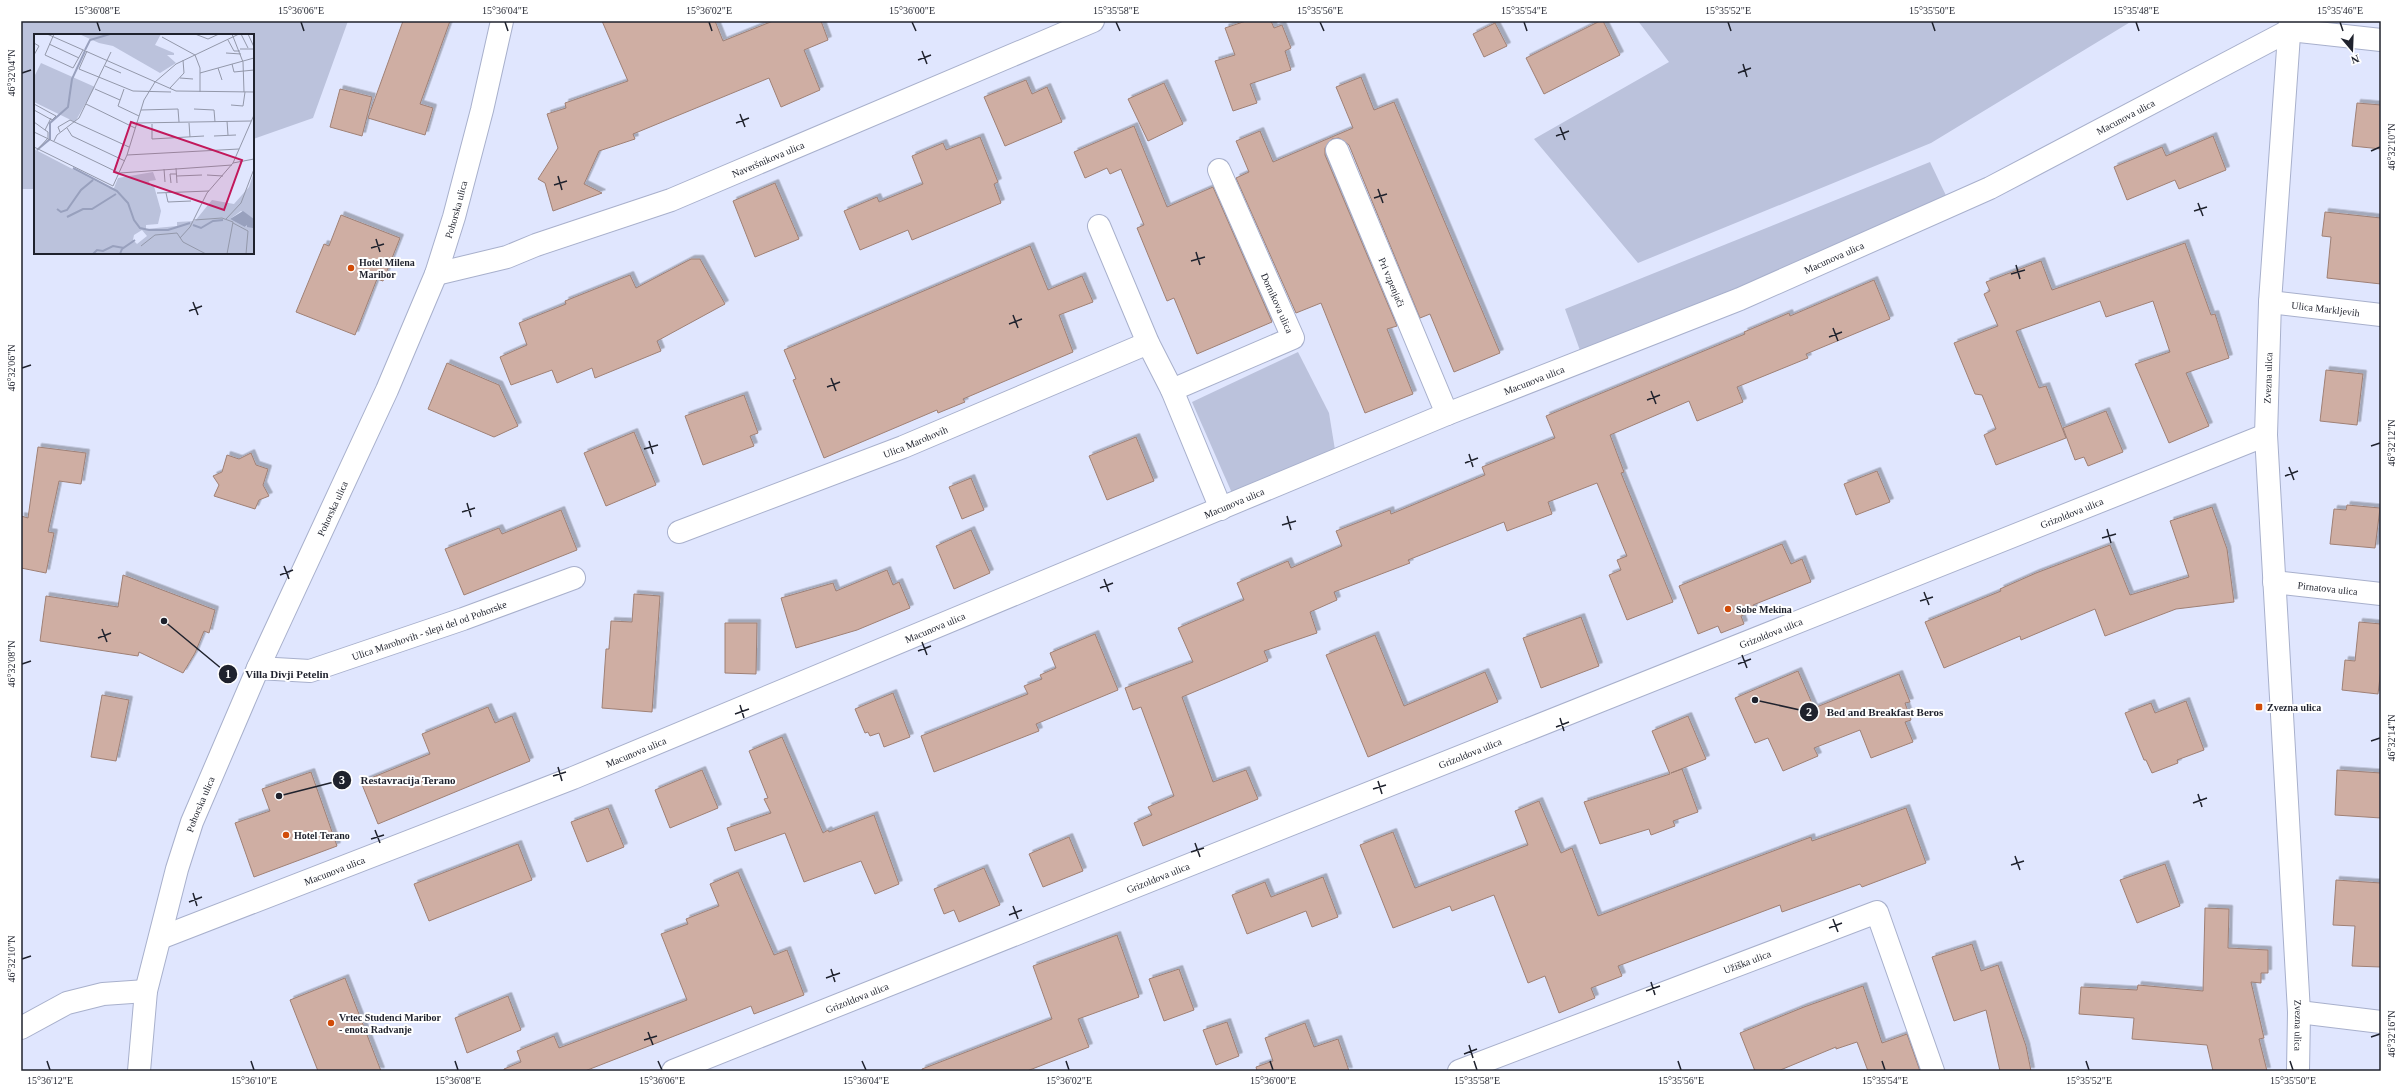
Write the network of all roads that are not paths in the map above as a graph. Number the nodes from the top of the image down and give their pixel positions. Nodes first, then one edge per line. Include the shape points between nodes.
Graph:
1 (502, 21) edge
2 (1093, 21) edge
3 (2290, 25) edge
4 (2381, 40) edge
5 (1337, 150) dead end
6 (1219, 170) dead end
7 (1099, 226) dead end
8 (436, 274) junction
9 (2270, 302) junction
10 (2381, 315) edge
11 (1148, 343) junction
12 (1172, 390) junction
13 (1447, 414) junction
14 (2266, 435) junction
15 (1221, 509) junction
16 (679, 532) dead end
17 (574, 578) dead end
18 (2274, 582) junction
19 (2381, 594) edge
20 (258, 668) junction
21 (160, 938) junction
22 (146, 991) junction
23 (2299, 1012) junction
24 (2381, 1022) edge
25 (21, 1028) edge
26 (139, 1071) edge
27 (673, 1071) edge
28 (1459, 1071) edge
29 (1933, 1071) edge
30 (2298, 1071) edge

1 - 8 street, Pohorska ulica via 458,202
2 - 8 street, Naveršnikova ulica via 671,200 507,257
3 - 4 street
3 - 9 street, Zvezna ulica
3 - 13 street, Macunova ulica via 1990,188 1740,299
5 - 13 street, Pri vzpenjači
6 - 12 street, Dornikova ulica via 1293,338
7 - 11 street
8 - 20 street, Pohorska ulica via 361,448
9 - 10 street, Ulica Markljevih
9 - 14 street, Zvezna ulica
11 - 12 street
11 - 16 street, Ulica Marohovih via 903,447
12 - 15 street
13 - 15 street, Macunova ulica
14 - 18 street, Zvezna ulica
14 - 27 street, Grizoldova ulica
15 - 21 street, Macunova ulica via 573,778
17 - 20 street, Ulica Marohovih - slepi del od Pohorske via 310,671
18 - 19 street, Pirnatova ulica
18 - 23 street, Zvezna ulica
20 - 21 street, Pohorska ulica via 192,822
21 - 22 street, Pohorska ulica
22 - 25 street via 103,994 67,1003
22 - 26 street, Pohorska ulica
23 - 24 street
23 - 30 street, Zvezna ulica
28 - 29 street, Užiška ulica via 1877,912

